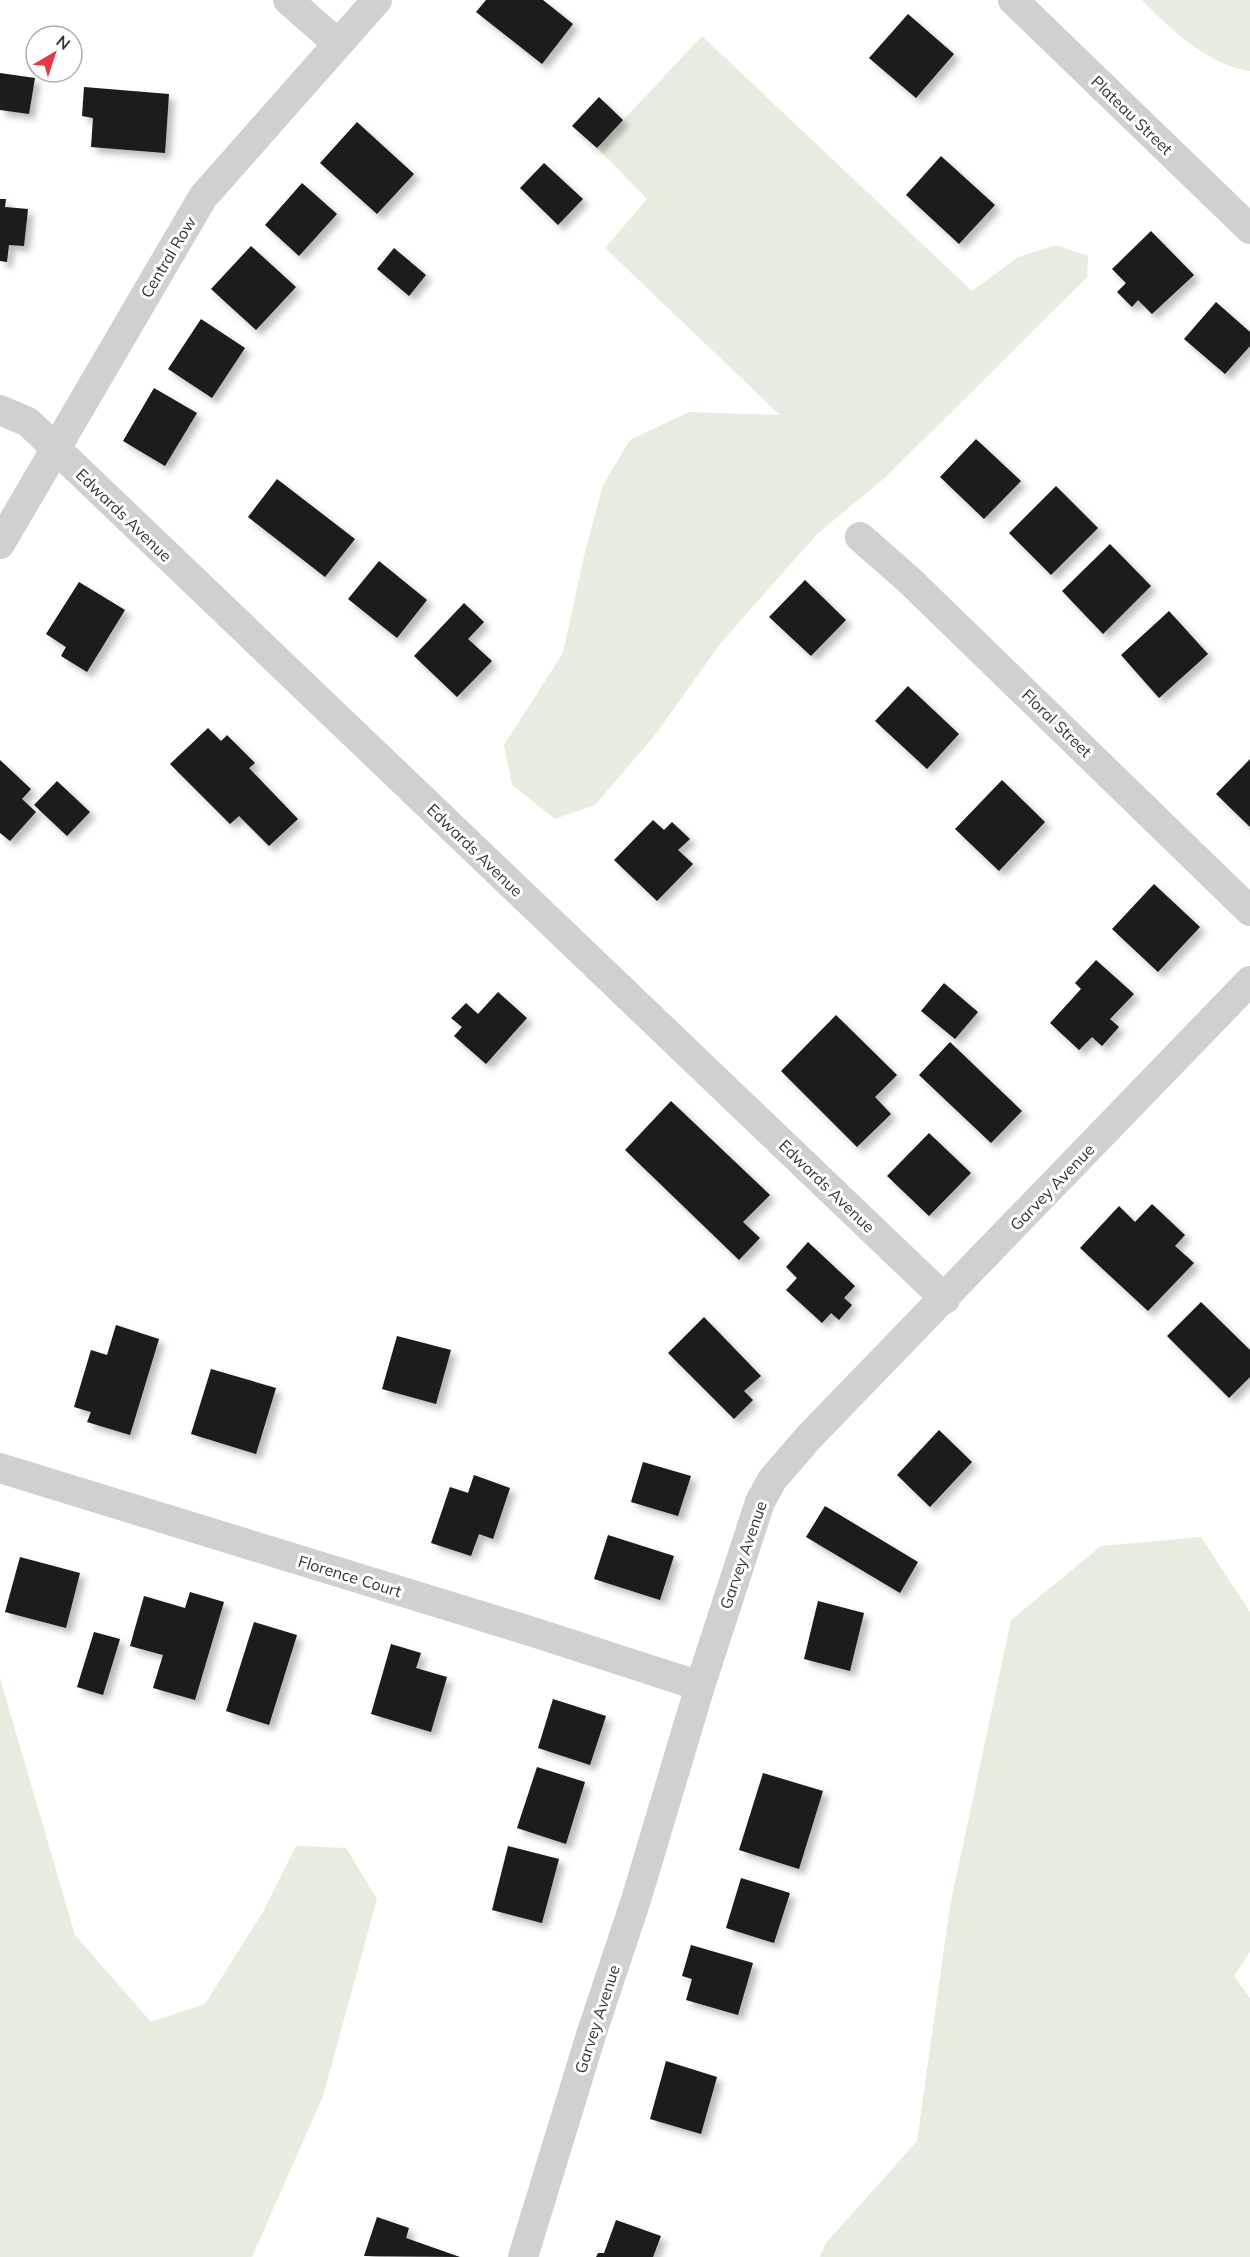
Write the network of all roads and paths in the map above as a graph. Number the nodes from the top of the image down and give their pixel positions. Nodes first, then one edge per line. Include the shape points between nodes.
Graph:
1 (288, 0) edge
2 (377, 0) edge
3 (1013, 0) edge
4 (338, 43) junction
5 (1250, 229) edge
6 (0, 410) edge
7 (55, 449) junction
8 (860, 537) dead end
9 (0, 544) edge
10 (1250, 911) edge
11 (1250, 981) edge
12 (945, 1299) junction
13 (0, 1468) edge
14 (700, 1686) junction
15 (523, 2257) edge

1 - 4 street
2 - 4 street, Central Row
3 - 5 street, Plateau Street
4 - 7 street, Central Row via 203,197
6 - 7 street, Edwards Avenue via 28,422
7 - 9 street, Central Row
7 - 12 street, Edwards Avenue
8 - 10 street, Floral Street
11 - 12 street, Garvey Avenue
12 - 14 street, Garvey Avenue via 772,1480 760,1502
13 - 14 street, Florence Court
14 - 15 street, Garvey Avenue

